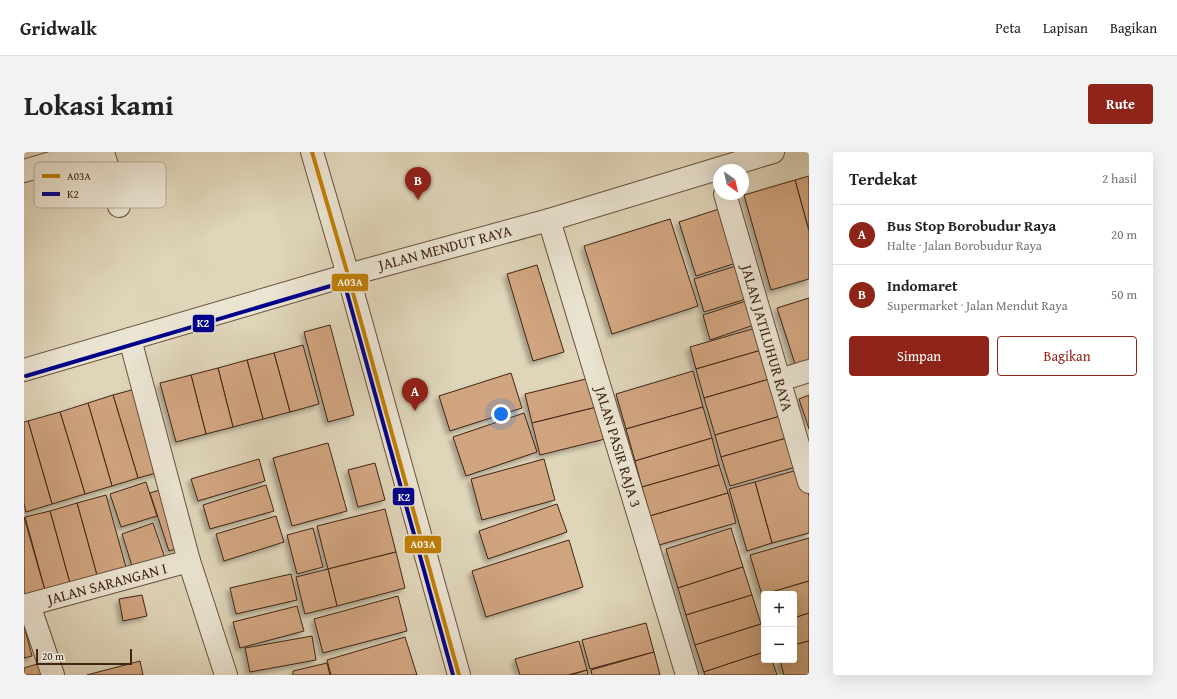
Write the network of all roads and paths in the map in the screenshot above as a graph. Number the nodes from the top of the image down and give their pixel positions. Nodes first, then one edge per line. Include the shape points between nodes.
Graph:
1 (88, 152) edge
2 (103, 152) edge
3 (312, 152) edge
4 (773, 152) edge
5 (54, 162) edge
6 (106, 162) edge
7 (738, 164) edge
8 (34, 168) edge
9 (24, 171) edge
10 (713, 172) edge
11 (727, 200) edge
12 (549, 220) junction
13 (348, 275) junction
14 (130, 338) junction
15 (24, 370) edge
16 (809, 371) edge
17 (780, 380) junction
18 (809, 482) edge
19 (189, 561) junction
20 (27, 605) edge
21 (53, 675) edge
22 (226, 675) edge
23 (459, 675) edge
24 (687, 675) edge

1 - 5 street
2 - 6 street
3 - 13 street
4 - 7 street, JALAN MENDUT RAYA
8 - 9 street
10 - 12 street, JALAN MENDUT RAYA
11 - 17 street, JALAN JATILUHUR RAYA
12 - 13 street, JALAN MENDUT RAYA
12 - 24 street, JALAN PASIR RAJA 3
13 - 14 street, JALAN MENDUT RAYA
13 - 23 street
14 - 15 street, JALAN MENDUT RAYA
14 - 19 street
16 - 17 street
17 - 18 street, JALAN JATILUHUR RAYA
19 - 20 street, JALAN SARANGAN I
19 - 22 street
20 - 21 street

